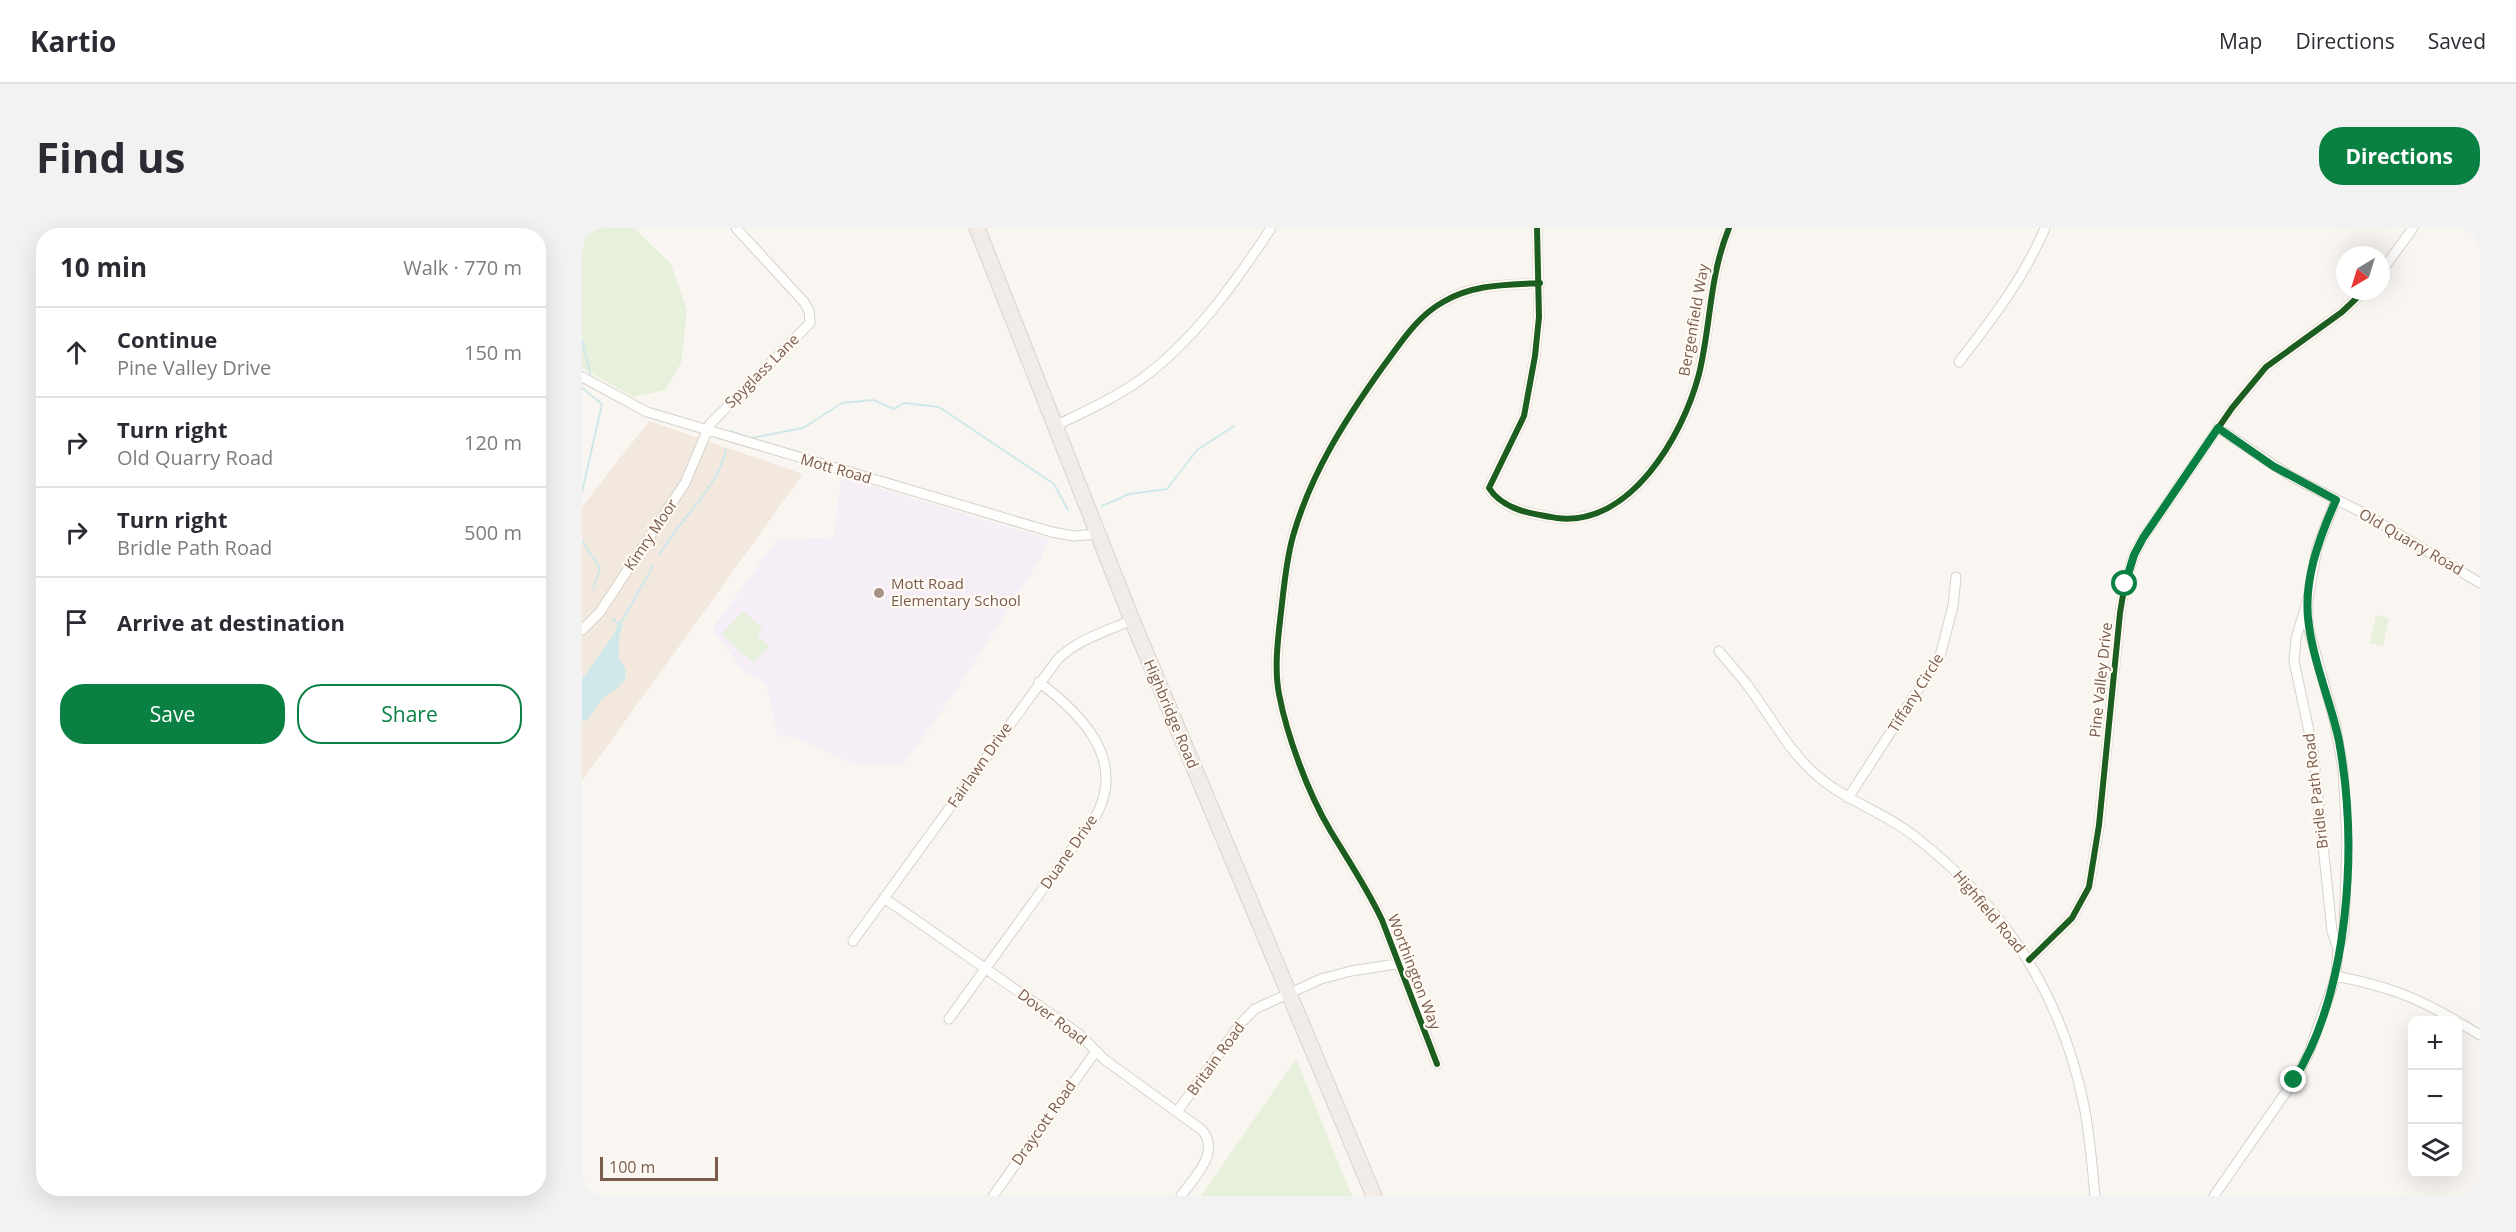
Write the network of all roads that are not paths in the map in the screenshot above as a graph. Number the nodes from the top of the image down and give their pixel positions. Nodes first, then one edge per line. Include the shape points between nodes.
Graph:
1 (736, 228) edge
2 (977, 228) edge
3 (1271, 228) edge
4 (1537, 228) edge
5 (1729, 228) edge
6 (2045, 228) edge
7 (2413, 228) edge
8 (2390, 260) edge
9 (1540, 283) junction
10 (2355, 300) edge
11 (1959, 362) dead end
12 (582, 377) edge
13 (1055, 426) junction
14 (2218, 428) junction
15 (706, 431) junction
16 (2336, 500) junction
17 (1098, 534) junction
18 (1956, 577) dead end
19 (2480, 583) edge
20 (2308, 599) junction
21 (1132, 620) junction
22 (582, 630) edge
23 (1719, 651) dead end
24 (1039, 682) junction
25 (1848, 798) junction
26 (884, 898) junction
27 (853, 941) dead end
28 (2338, 949) junction
29 (2029, 960) junction
30 (1409, 962) dead end
31 (1398, 964) junction
32 (985, 968) junction
33 (2336, 976) junction
34 (1290, 992) junction
35 (2447, 1016) edge
36 (949, 1019) dead end
37 (2462, 1024) edge
38 (2480, 1035) edge
39 (1096, 1051) junction
40 (1437, 1064) dead end
41 (1177, 1112) junction
42 (993, 1196) edge
43 (1180, 1196) edge
44 (1374, 1196) edge
45 (2094, 1196) edge
46 (2214, 1196) edge

1 - 15 street, Spyglass Lane via 804,302 810,322 718,414
2 - 13 highway, Highbridge Road
3 - 13 street via 1187,340 1162,363 1106,402
4 - 9 street
5 - 9 street, Bergenfield Way via 1718,253 1699,375 1683,419 1663,456 1637,488 1606,509 1570,519 1529,514 1496,499 1489,488 1524,416 1535,356
6 - 11 street via 2000,309
7 - 8 street
9 - 31 street, Worthington Way via 1473,289 1449,298 1408,332 1330,447 1293,537 1277,668 1284,716 1323,817 1372,898
10 - 14 street, Pine Valley Drive via 2266,367
12 - 15 street, Mott Road via 647,412
13 - 17 highway, Highbridge Road
14 - 16 street, Old Quarry Road via 2273,466
14 - 29 street, Pine Valley Drive via 2134,555 2120,613 2089,887 2072,918
15 - 17 street, Mott Road via 1052,532 1073,536
15 - 22 street, Kimry Moor via 685,483 600,612
16 - 19 street, Old Quarry Road
16 - 20 street, Bridle Path Road via 2317,548
17 - 21 highway, Highbridge Road
18 - 25 street, Tiffany Circle via 1940,656
20 - 28 street, Bridle Path Road via 2308,626 2335,723 2343,769 2347,873 2344,932
20 - 28 street, Bridle Path Road via 2296,638 2294,661 2313,750 2332,931
21 - 24 street, Fairlawn Drive via 1065,651
21 - 34 highway, Highbridge Road
23 - 25 street, Highfield Road via 1797,757
24 - 26 street, Fairlawn Drive
24 - 32 street, Duane Drive via 1083,721 1102,757 1106,789 1096,814
25 - 29 street, Highfield Road via 1910,833 1943,858
26 - 27 street, Fairlawn Drive
26 - 32 street, Dover Road
28 - 33 street, Bridle Path Road
29 - 45 street, Highfield Road via 2072,1057 2084,1105
30 - 31 street, Britain Road
31 - 34 street, Britain Road via 1320,979
31 - 40 street, Worthington Way
32 - 36 street, Duane Drive
32 - 39 street, Dover Road via 1079,1034
33 - 35 street via 2409,995
33 - 46 street, Bridle Path Road via 2304,1063
34 - 41 street, Britain Road via 1255,1009 1241,1023
34 - 44 highway, Highbridge Road
37 - 38 street
39 - 41 street, Dover Road
39 - 42 street, Draycott Road
41 - 43 street, Dover Road via 1202,1130 1210,1144 1205,1161

